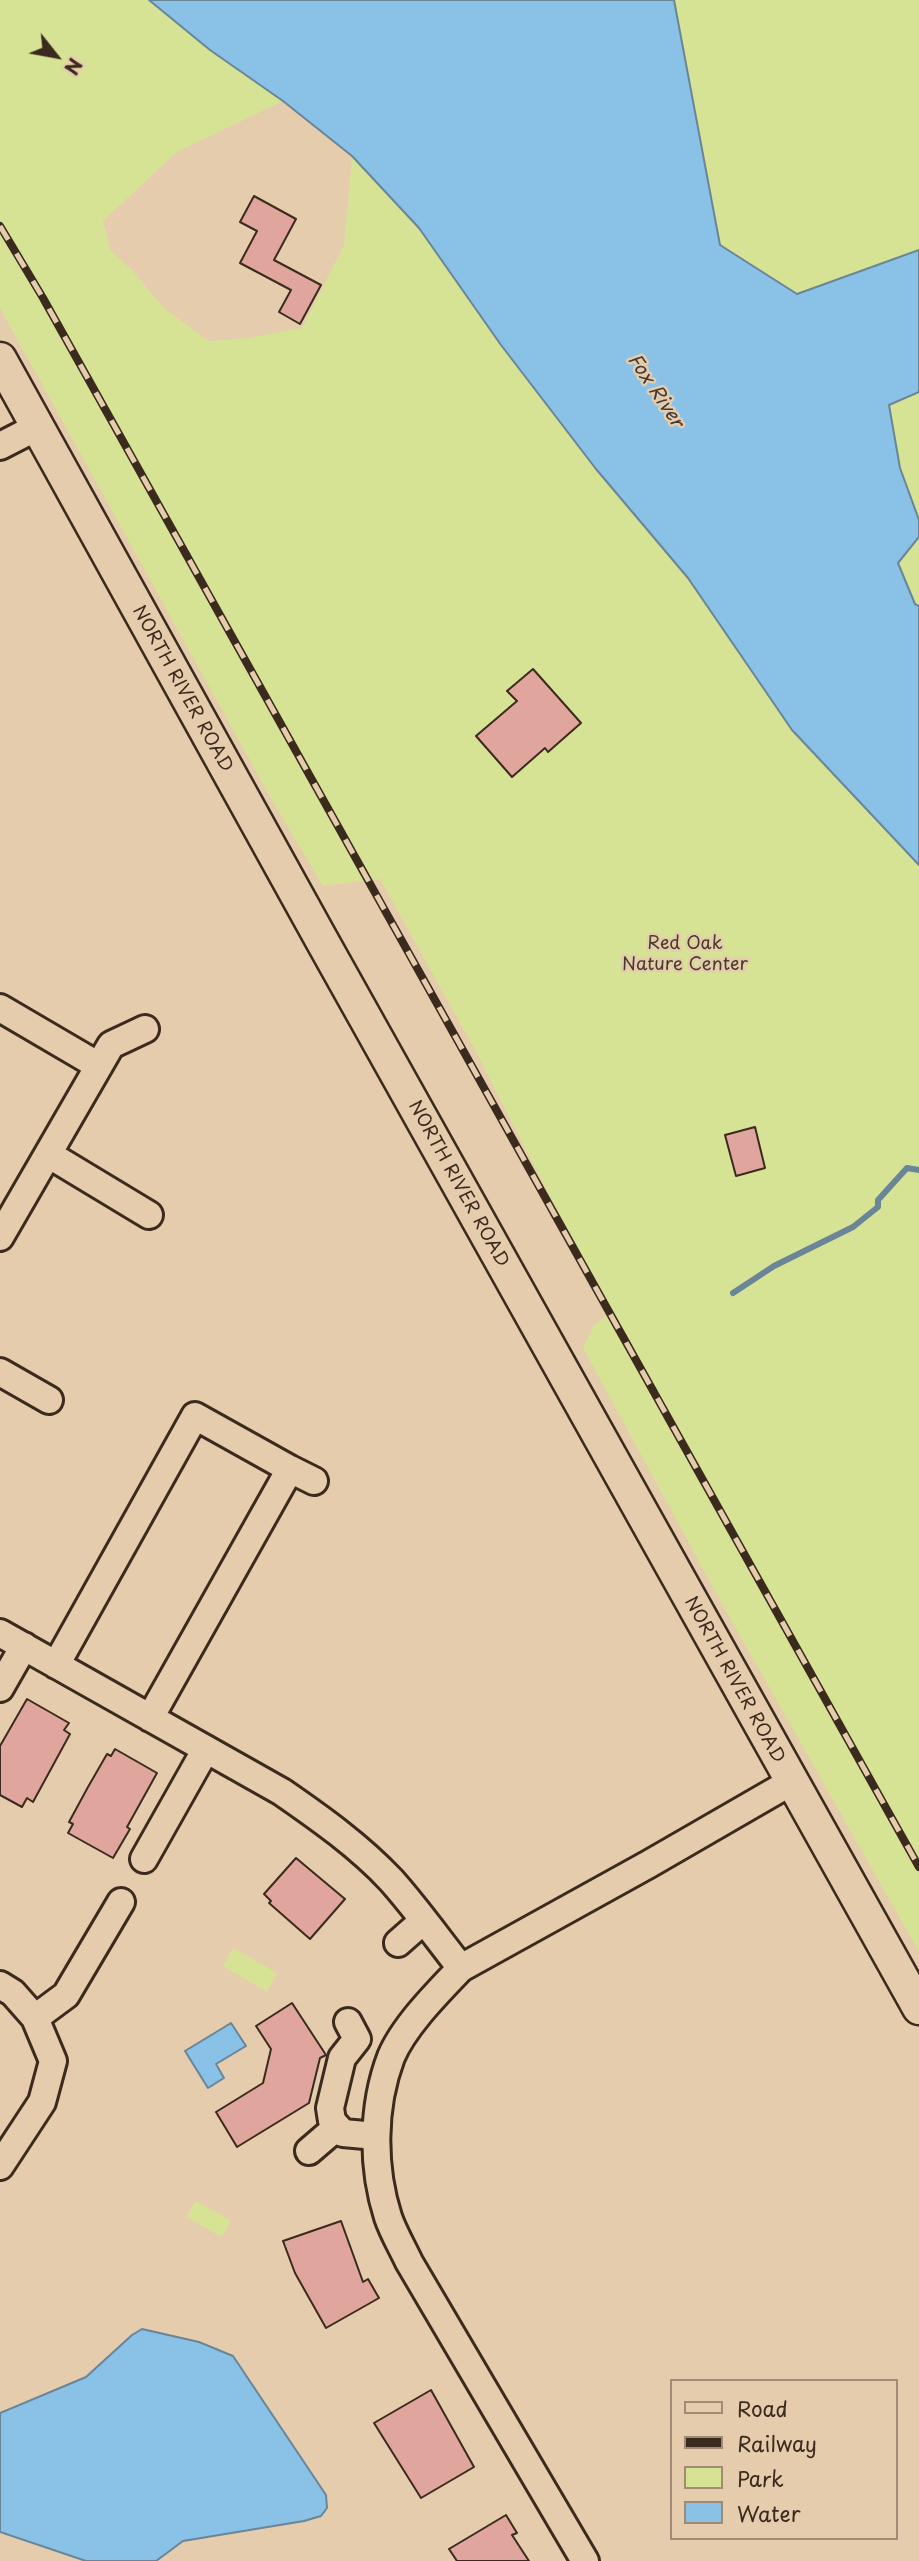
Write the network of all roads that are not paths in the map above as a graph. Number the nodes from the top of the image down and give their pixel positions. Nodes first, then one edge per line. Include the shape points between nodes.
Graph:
1 (0, 359) edge
2 (39, 426) junction
3 (0, 446) edge
4 (0, 1009) edge
5 (145, 1029) dead end
6 (99, 1066) junction
7 (48, 1154) junction
8 (149, 1214) dead end
9 (0, 1237) edge
10 (0, 1372) edge
11 (49, 1400) dead end
12 (290, 1469) junction
13 (314, 1481) dead end
14 (0, 1633) edge
15 (24, 1647) junction
16 (56, 1665) junction
17 (0, 1688) edge
18 (150, 1718) junction
19 (206, 1749) junction
20 (791, 1782) junction
21 (144, 1859) dead end
22 (121, 1902) dead end
23 (423, 1921) junction
24 (398, 1943) dead end
25 (461, 1968) junction
26 (0, 1985) edge
27 (919, 2008) edge
28 (35, 2018) junction
29 (392, 2056) junction
30 (337, 2127) junction
31 (376, 2136) junction
32 (309, 2151) dead end
33 (0, 2166) edge
34 (585, 2561) edge

1 - 2 main road, NORTH RIVER ROAD
2 - 3 street
2 - 20 main road, NORTH RIVER ROAD
4 - 6 street
5 - 6 street via 111,1045
6 - 7 street
7 - 8 street
7 - 9 street
10 - 11 street
12 - 13 street
12 - 16 street via 195,1416
12 - 18 street
14 - 15 street
15 - 16 street
15 - 17 street
16 - 18 street
18 - 19 street
19 - 21 street
19 - 23 street via 324,1821 384,1874
20 - 25 street
20 - 27 main road, NORTH RIVER ROAD
22 - 28 street via 66,1995
23 - 24 street
23 - 25 street
25 - 29 street via 423,2008
26 - 28 street
28 - 33 street via 52,2061 42,2102
29 - 30 street via 353,2031 330,2108
29 - 31 street via 380,2098
30 - 31 street via 343,2133
30 - 32 street
31 - 34 street via 388,2218 408,2262

